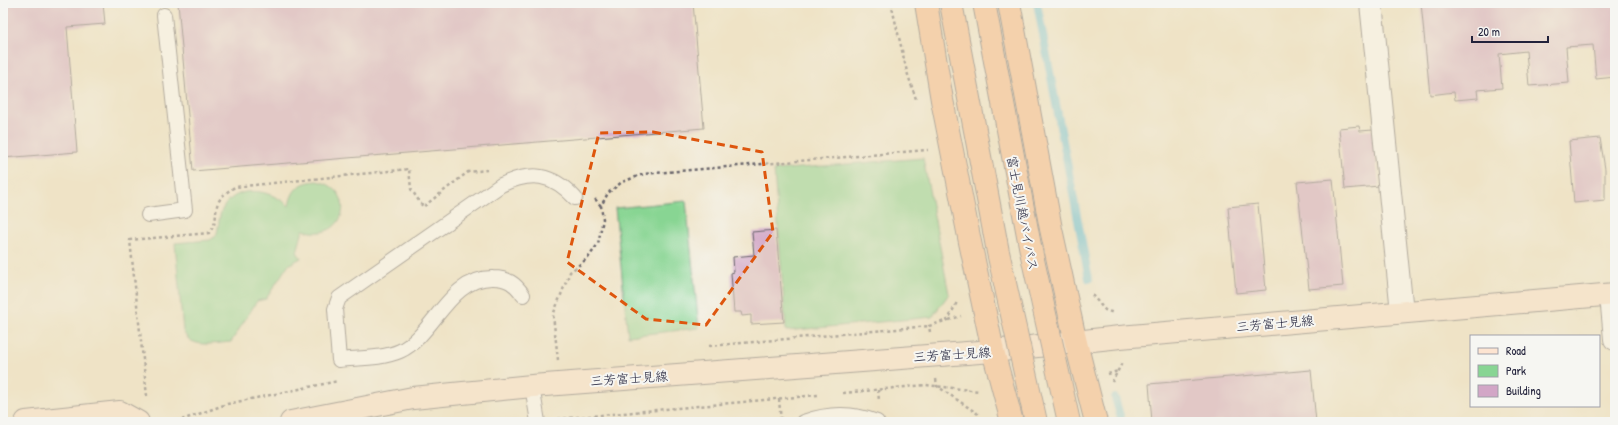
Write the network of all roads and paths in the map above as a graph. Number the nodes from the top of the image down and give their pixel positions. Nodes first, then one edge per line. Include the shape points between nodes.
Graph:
1 (891, 3) edge
2 (926, 3) edge
3 (950, 3) edge
4 (984, 3) edge
5 (1009, 3) edge
6 (1371, 3) edge
7 (164, 15) dead end
8 (916, 100) dead end
9 (932, 150) dead end
10 (575, 198) dead end
11 (423, 207) dead end
12 (148, 215) dead end
13 (1090, 292) dead end
14 (523, 294) dead end
15 (1613, 294) edge
16 (958, 301) dead end
17 (1402, 312) junction
18 (1120, 337) junction
19 (1615, 339) edge
20 (1076, 343) junction
21 (993, 351) junction
22 (932, 356) junction
23 (558, 360) dead end
24 (1118, 371) junction
25 (1108, 374) dead end
26 (1111, 384) dead end
27 (532, 386) junction
28 (937, 386) junction
29 (973, 390) dead end
30 (840, 393) dead end
31 (825, 395) dead end
32 (147, 396) dead end
33 (779, 399) junction
34 (26, 422) edge
35 (138, 422) edge
36 (291, 422) edge
37 (538, 422) edge
38 (781, 422) edge
39 (802, 422) edge
40 (877, 422) edge
41 (980, 422) edge
42 (1012, 422) edge
43 (1036, 422) edge
44 (1069, 422) edge
45 (1096, 422) edge

1 - 8 path
2 - 21 highway via 942,100
3 - 43 highway, bridge via 998,252
4 - 44 highway, 富士見川越バイパス, bridge via 1030,244
5 - 20 highway via 1051,229
6 - 17 street
7 - 12 lane via 185,210
9 - 23 path via 644,174 622,182 608,193 601,206 603,219 598,244 588,258 570,272 554,315
10 - 14 lane via 554,180 540,176 526,176 501,185 339,298 335,309 339,360 387,355 400,351 411,343 465,285 483,278 501,278 515,284
11 - 32 path via 411,189 409,169 235,186 223,194 218,202 212,230 209,233 130,240
13 - 18 path via 1105,310 1118,314
15 - 17 main road, 三芳富士見線
15 - 19 street
16 - 22 path via 948,320 929,326
17 - 18 main road, 三芳富士見線
18 - 20 main road, 三芳富士見線
18 - 24 path via 1123,363
20 - 21 main road, 三芳富士見線
20 - 45 highway
21 - 22 main road, 三芳富士見線
21 - 42 highway
22 - 27 main road, 三芳富士見線
22 - 28 path
24 - 25 path
24 - 26 path
27 - 36 main road, 三芳富士見線 via 414,398
27 - 37 lane
28 - 29 path
28 - 30 path
28 - 41 path via 978,414
31 - 33 path
33 - 37 path
33 - 38 path
34 - 35 main road via 120,412
39 - 40 lane via 831,414 850,415

